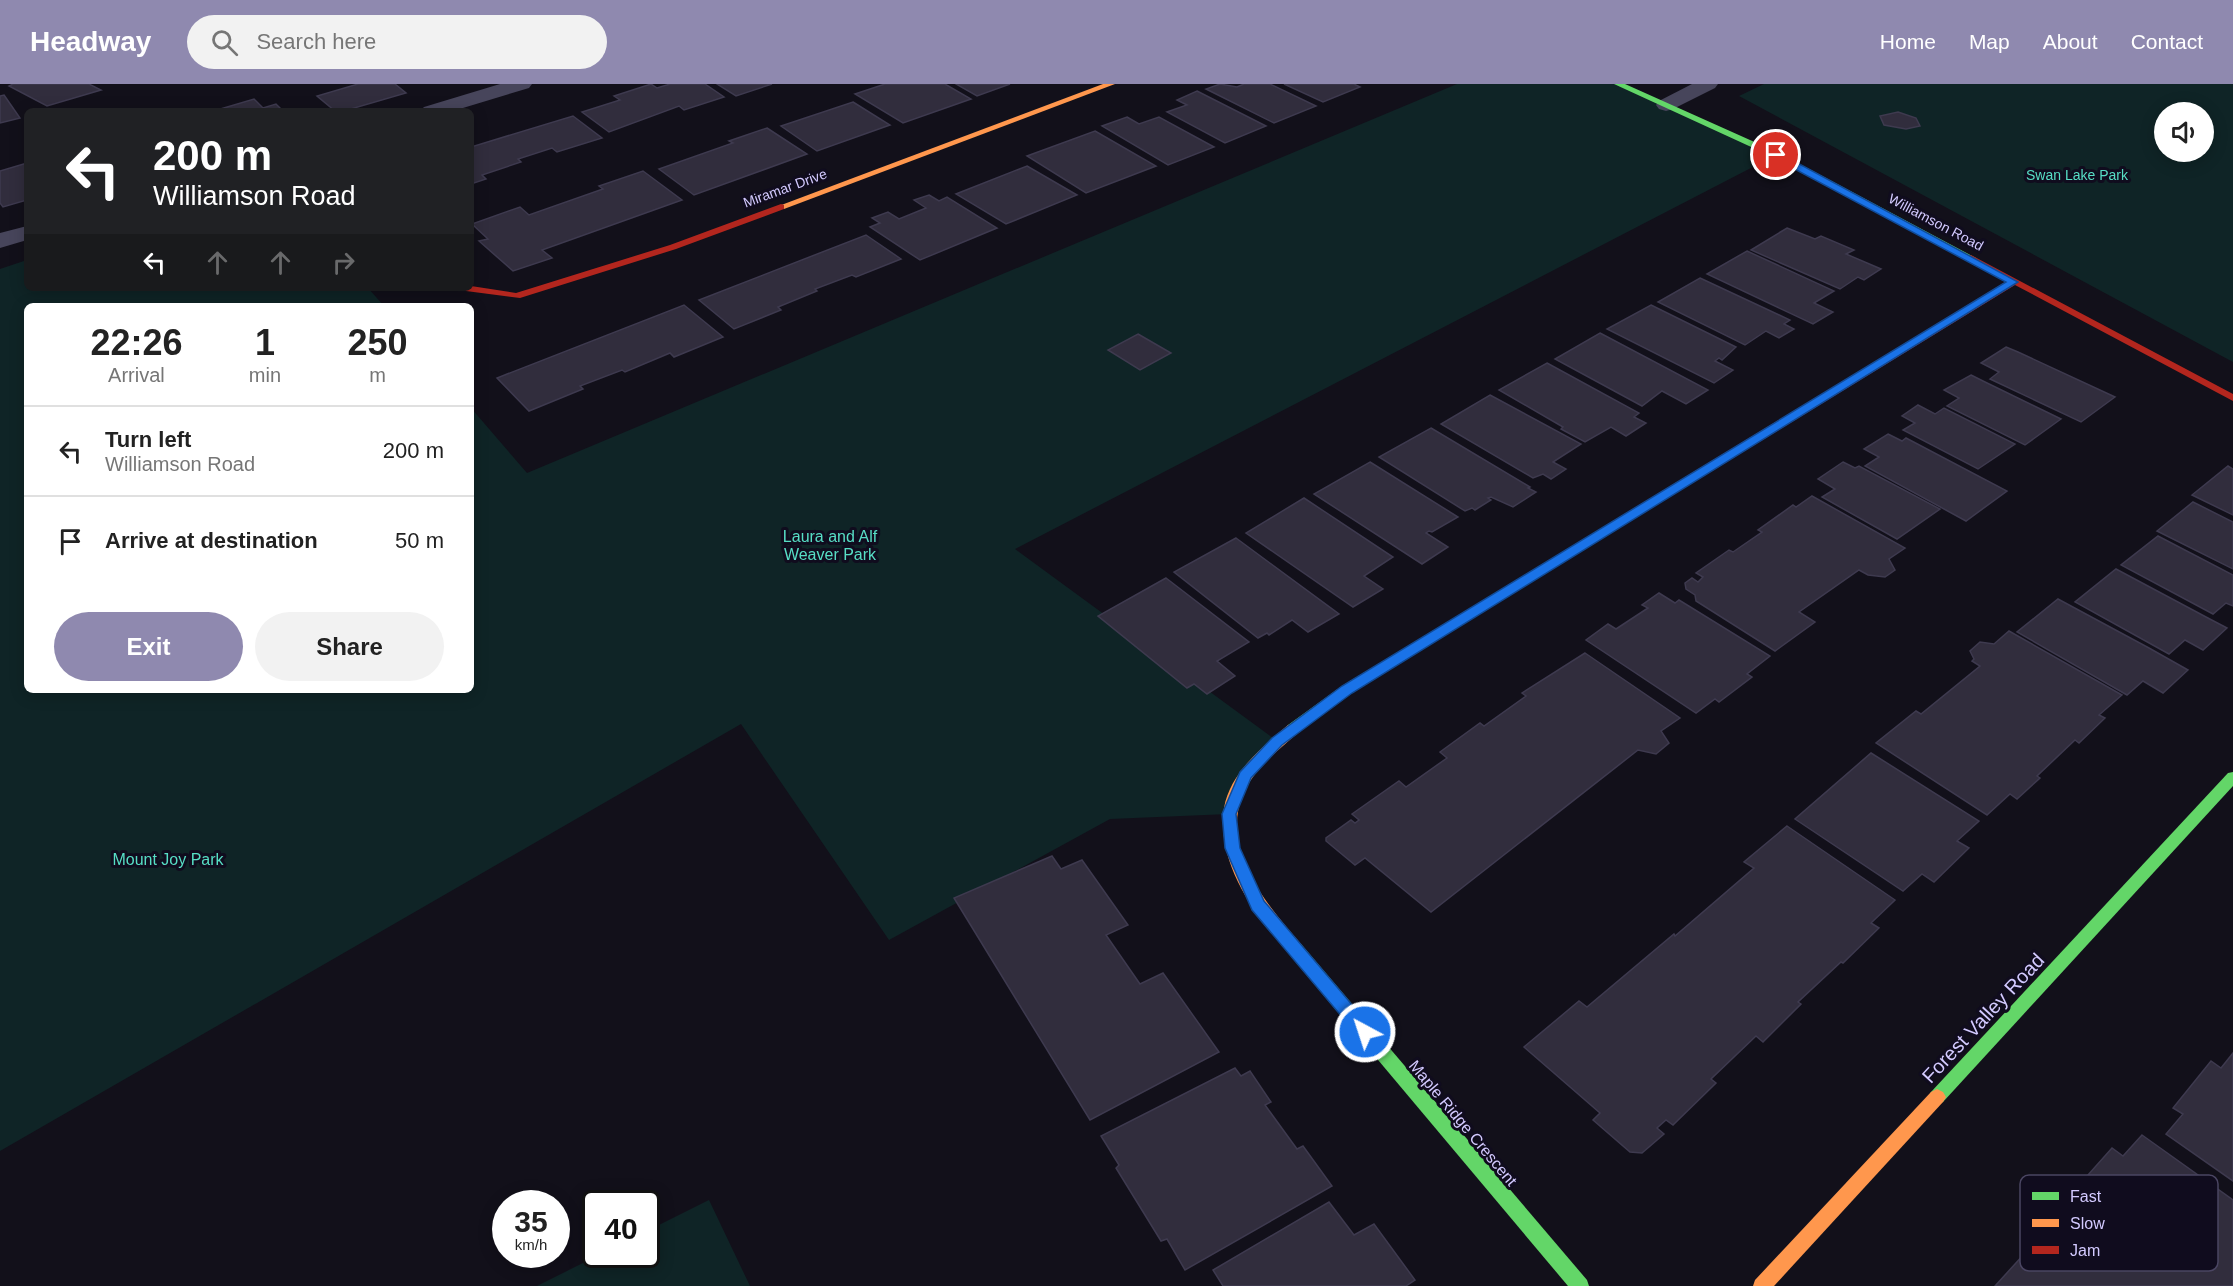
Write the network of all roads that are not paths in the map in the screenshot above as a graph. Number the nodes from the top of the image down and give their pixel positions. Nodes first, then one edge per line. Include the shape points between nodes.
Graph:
1 (1111, 84) edge
2 (1618, 84) edge
3 (1708, 84) edge
4 (507, 86) edge
5 (1666, 105) junction
6 (440, 108) edge
7 (24, 234) edge
8 (0, 241) edge
9 (2013, 282) junction
10 (474, 289) edge
11 (2233, 398) edge
12 (2233, 777) edge
13 (1580, 1286) edge
14 (1762, 1286) edge

1 - 10 street, Miramar Drive via 673,247 516,296
2 - 5 street, Williamson Road
3 - 5 street
4 - 6 street
5 - 9 street, Williamson Road via 1776,155
7 - 8 street
9 - 11 street, Williamson Road
9 - 13 street, Maple Ridge Crescent via 1347,689 1277,741 1245,776 1229,814 1233,848 1258,905
12 - 14 street, Forest Valley Road

